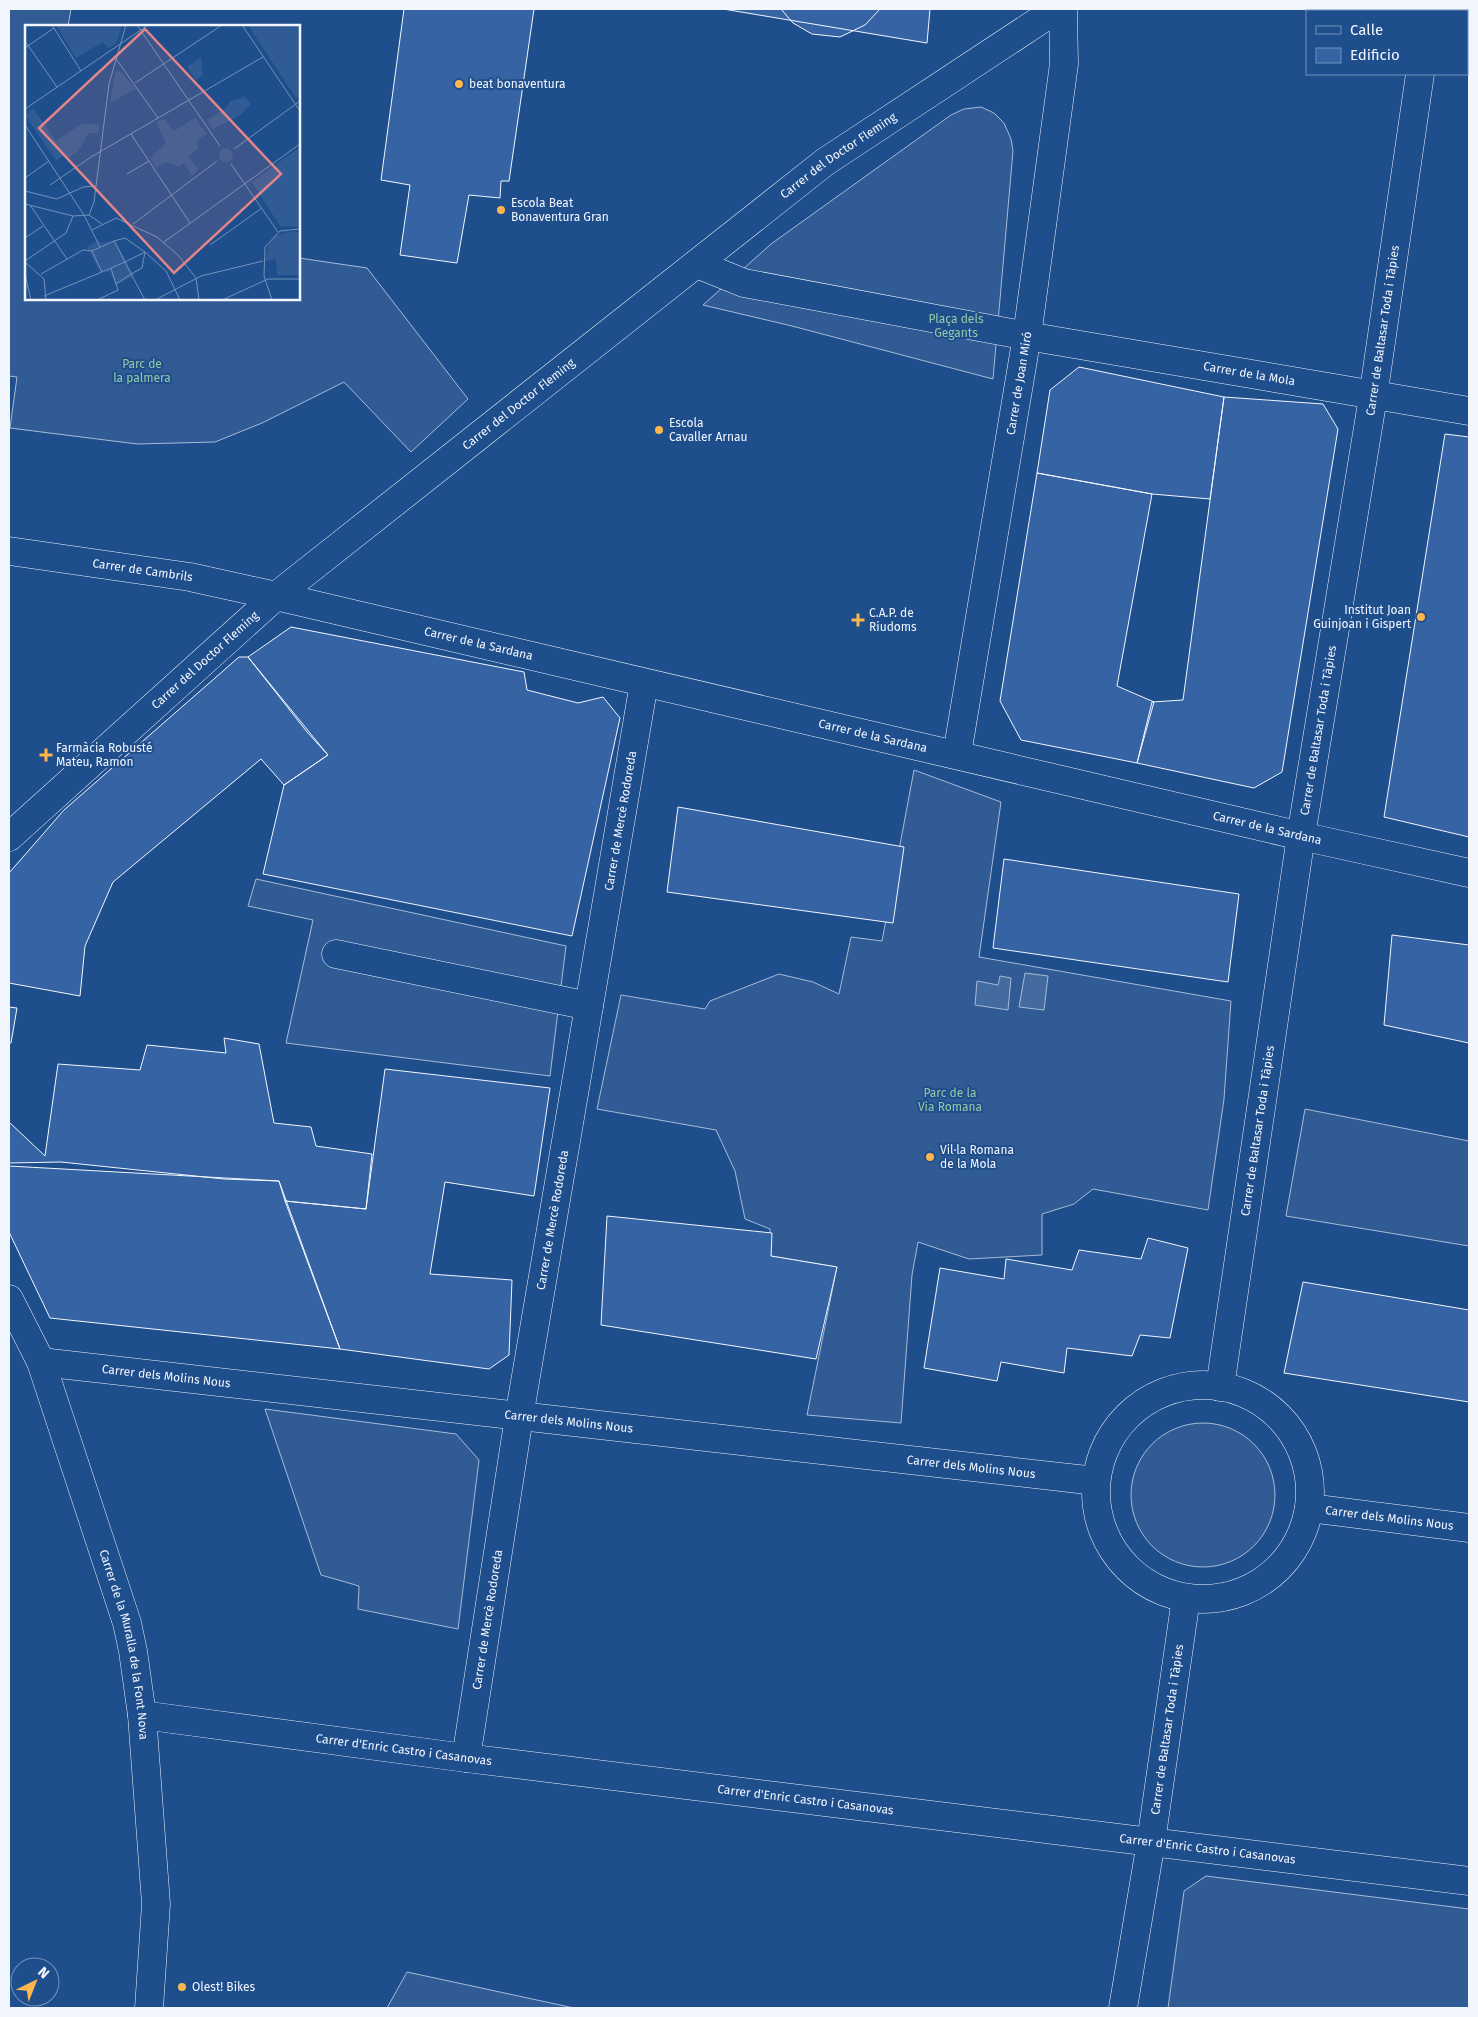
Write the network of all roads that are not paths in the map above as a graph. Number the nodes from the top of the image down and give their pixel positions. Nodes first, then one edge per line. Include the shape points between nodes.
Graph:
1 (1058, 9) edge
2 (1063, 9) edge
3 (1420, 75) edge
4 (697, 264) junction
5 (1027, 336) junction
6 (1373, 396) junction
7 (1469, 411) edge
8 (9, 551) edge
9 (276, 596) junction
10 (644, 683) junction
11 (957, 754) junction
12 (13, 825) edge
13 (1301, 836) junction
14 (1469, 873) edge
15 (336, 954) dead end
16 (590, 1006) junction
17 (9, 1299) edge
18 (41, 1362) junction
19 (1220, 1387) junction
20 (519, 1417) junction
21 (1096, 1481) junction
22 (1309, 1508) junction
23 (1469, 1528) edge
24 (1186, 1598) junction
25 (142, 1715) junction
26 (466, 1758) junction
27 (1151, 1842) junction
28 (1469, 1881) edge
29 (149, 2008) edge
30 (1123, 2008) edge

1 - 4 street, Carrer del Doctor Fleming via 825,162
2 - 5 street, Carrer de Joan Miró via 1064,64
3 - 6 street, Carrer de Baltasar Toda i Tàpies
4 - 5 street, Carrer de la Mola via 744,283
4 - 9 street, Carrer del Doctor Fleming
5 - 6 street, Carrer de la Mola
5 - 11 street, Carrer de Joan Miró
6 - 7 street, Carrer de la Mola
6 - 13 street, Carrer de Baltasar Toda i Tàpies
8 - 9 street, Carrer de Cambrils via 190,578
9 - 10 street, Carrer de la Sardana
9 - 12 street, Carrer del Doctor Fleming
10 - 11 street, Carrer de la Sardana
10 - 16 street, Carrer de Mercè Rodoreda
11 - 13 street, Carrer de la Sardana
13 - 14 street, Carrer de la Sardana
13 - 19 street, Carrer de Baltasar Toda i Tàpies
15 - 16 street
16 - 20 street, Carrer de Mercè Rodoreda
17 - 18 street, Carrer de la Muralla de la Font Nova
18 - 20 street, Carrer dels Molins Nous
18 - 25 street, Carrer de la Muralla de la Font Nova via 127,1623
19 - 21 street via 1171,1390 1148,1400 1128,1415 1112,1434 1101,1457
19 - 22 street via 1243,1393 1282,1420 1306,1461
20 - 21 street, Carrer dels Molins Nous
20 - 26 street, Carrer de Mercè Rodoreda
21 - 24 street via 1097,1509 1118,1558 1137,1576 1160,1590
22 - 23 street, Carrer dels Molins Nous
22 - 24 street via 1296,1544 1286,1560 1266,1579 1242,1592 1214,1599
24 - 27 street, Carrer de Baltasar Toda i Tàpies
25 - 26 street, Carrer d'Enric Castro i Casanovas
25 - 29 street, Carrer de la Muralla de la Font Nova via 156,1904
26 - 27 street, Carrer d'Enric Castro i Casanovas
27 - 28 street, Carrer d'Enric Castro i Casanovas
27 - 30 street, Carrer de Baltasar Toda i Tàpies

